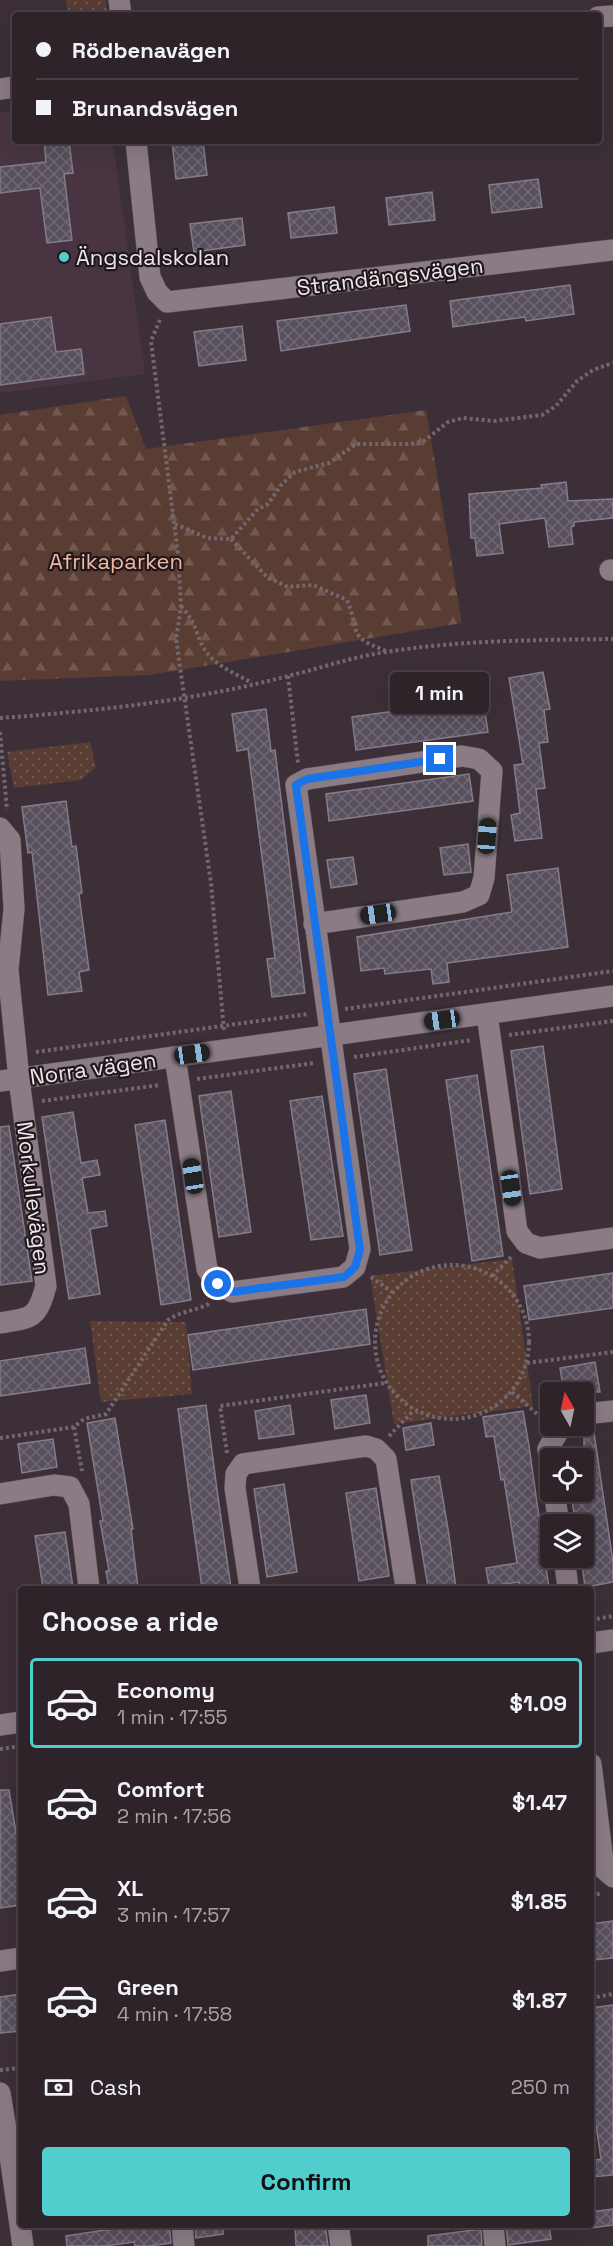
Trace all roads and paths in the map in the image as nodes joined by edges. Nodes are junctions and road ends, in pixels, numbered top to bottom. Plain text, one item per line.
1 (136, 144) edge
2 (613, 250) edge
3 (167, 302) junction
4 (613, 363) edge
5 (175, 524) junction
6 (231, 540) junction
7 (181, 606) junction
8 (613, 639) edge
9 (386, 652) junction
10 (288, 676) junction
11 (252, 683) junction
12 (184, 697) junction
13 (0, 718) edge
14 (0, 732) edge
15 (296, 785) junction
16 (5, 834) edge
17 (314, 924) junction
18 (4, 970) edge
19 (613, 996) edge
20 (487, 1014) junction
21 (613, 1021) edge
22 (330, 1035) junction
23 (490, 1038) junction
24 (225, 1050) junction
25 (175, 1057) junction
26 (334, 1060) junction
27 (10, 1080) edge
28 (179, 1082) junction
29 (22, 1104) junction
30 (613, 1238) edge
31 (526, 1243) junction
32 (355, 1267) junction
33 (492, 1276) junction
34 (232, 1292) junction
35 (392, 1292) junction
36 (0, 1323) edge
37 (613, 1352) edge
38 (527, 1363) junction
39 (385, 1383) junction
40 (512, 1392) junction
41 (414, 1410) junction
42 (613, 1411) edge
43 (594, 1413) edge
44 (540, 1414) edge
45 (74, 1427) junction
46 (0, 1438) edge
47 (376, 1449) junction
48 (243, 1464) junction
49 (70, 1487) junction
50 (0, 1494) edge
51 (565, 1568) edge
52 (89, 1586) edge
53 (250, 1586) edge
54 (406, 1586) edge
55 (568, 1586) edge
56 (613, 1616) edge
57 (594, 1619) edge
58 (613, 1640) edge
59 (594, 1643) edge
60 (18, 1722) edge
61 (0, 1725) edge
62 (18, 1746) edge
63 (0, 1749) edge
64 (594, 1788) edge
65 (613, 1876) edge
66 (18, 1958) edge
67 (0, 1961) edge
68 (613, 1994) edge
69 (594, 1997) edge
70 (18, 2068) edge
71 (0, 2070) edge
72 (0, 2093) edge
73 (14, 2141) edge
74 (18, 2188) edge
75 (21, 2228) edge
76 (182, 2228) edge
77 (339, 2228) edge
78 (493, 2228) edge
79 (23, 2246) edge
80 (184, 2246) edge
81 (341, 2246) edge
82 (495, 2246) edge

1 - 3 street
2 - 3 street, Strandängsvägen
3 - 5 path
4 - 6 path
5 - 6 path
5 - 7 path
6 - 9 path
7 - 11 path
7 - 12 path
8 - 9 path
9 - 10 path
10 - 11 path
10 - 15 path
11 - 12 path
12 - 13 path
12 - 24 path
14 - 16 path
15 - 17 street
15 - 17 street
16 - 18 street, Morkullevägen
17 - 22 street
18 - 27 street, Morkullevägen
19 - 20 street, Norra vägen
20 - 22 street, Norra vägen
20 - 23 street
21 - 23 path
22 - 24 street, Norra vägen
22 - 26 street
23 - 26 path
23 - 31 street
24 - 25 street, Norra vägen
25 - 27 street, Norra vägen
25 - 28 street
26 - 28 path
26 - 32 street
27 - 29 street, Morkullevägen
28 - 29 path
28 - 34 street
29 - 36 street, Morkullevägen
30 - 31 street
31 - 33 path
32 - 34 street
32 - 35 path
33 - 35 path
33 - 38 path
34 - 45 path
35 - 39 path
37 - 38 path
38 - 40 path
39 - 41 path
39 - 48 path
40 - 41 path
40 - 44 path
41 - 47 path
42 - 43 street
45 - 46 path
45 - 49 path
47 - 48 street
47 - 54 street
48 - 53 street
49 - 50 street
49 - 52 street
51 - 55 street
56 - 57 path
58 - 59 street
60 - 61 street
62 - 63 path
64 - 65 street
66 - 67 street
68 - 69 path
70 - 71 path
72 - 73 street
73 - 74 street
75 - 79 street
76 - 80 street
77 - 81 street
78 - 82 street

